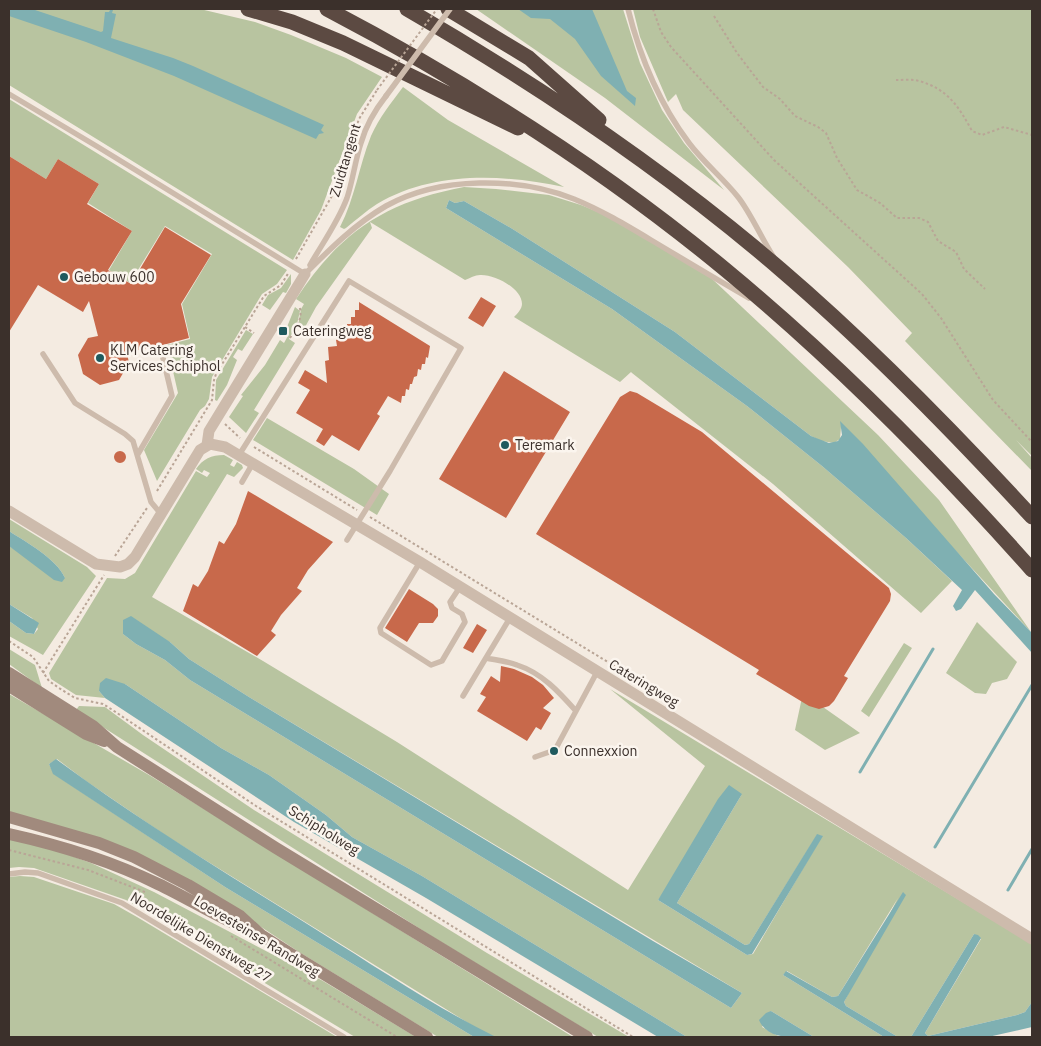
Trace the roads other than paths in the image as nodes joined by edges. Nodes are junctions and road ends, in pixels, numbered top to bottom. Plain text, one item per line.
1 (248, 9) edge
2 (327, 9) edge
3 (407, 9) edge
4 (449, 9) edge
5 (628, 9) edge
6 (9, 94) edge
7 (562, 149) junction
8 (654, 169) junction
9 (780, 269) junction
10 (305, 274) junction
11 (780, 316) junction
12 (42, 354) dead end
13 (163, 358) dead end
14 (207, 445) junction
15 (138, 454) junction
16 (239, 455) junction
17 (253, 463) junction
18 (242, 482) dead end
19 (9, 511) edge
20 (161, 514) junction
21 (1032, 517) edge
22 (360, 518) junction
23 (347, 540) dead end
24 (420, 562) junction
25 (1032, 570) edge
26 (460, 587) junction
27 (510, 618) junction
28 (486, 658) junction
29 (597, 672) junction
30 (9, 673) edge
31 (9, 686) edge
32 (462, 696) dead end
33 (576, 711) junction
34 (117, 747) junction
35 (535, 757) dead end
36 (9, 817) edge
37 (9, 834) edge
38 (9, 874) edge
39 (261, 935) junction
40 (1032, 939) edge
41 (344, 1037) edge
42 (427, 1037) edge
43 (587, 1037) edge

1 - 7 highway
2 - 7 highway
3 - 8 highway
4 - 8 highway
4 - 10 lane, Zuidtangent, bridge
5 - 9 lane
6 - 10 lane
7 - 11 highway
8 - 9 highway
9 - 21 highway
10 - 11 lane
10 - 14 street
11 - 25 highway
12 - 15 lane
13 - 15 lane
14 - 16 street, Cateringweg
14 - 20 street
15 - 20 lane
16 - 17 street, Cateringweg
16 - 22 lane
17 - 18 lane
17 - 22 street, Cateringweg
19 - 20 street
22 - 23 lane
22 - 24 street, Cateringweg
24 - 26 street, Cateringweg
24 - 26 lane
26 - 27 street, Cateringweg
27 - 28 lane
27 - 29 street, Cateringweg
28 - 32 lane
28 - 33 lane
29 - 33 lane
29 - 40 street, Cateringweg
30 - 34 main road
31 - 34 main road
33 - 35 lane
34 - 43 main road
36 - 39 main road, Loevesteinse Randweg
37 - 39 main road, Loevesteinse Randweg
38 - 41 lane, Noordelijke Dienstweg 27
39 - 42 main road, Loevesteinse Randweg

